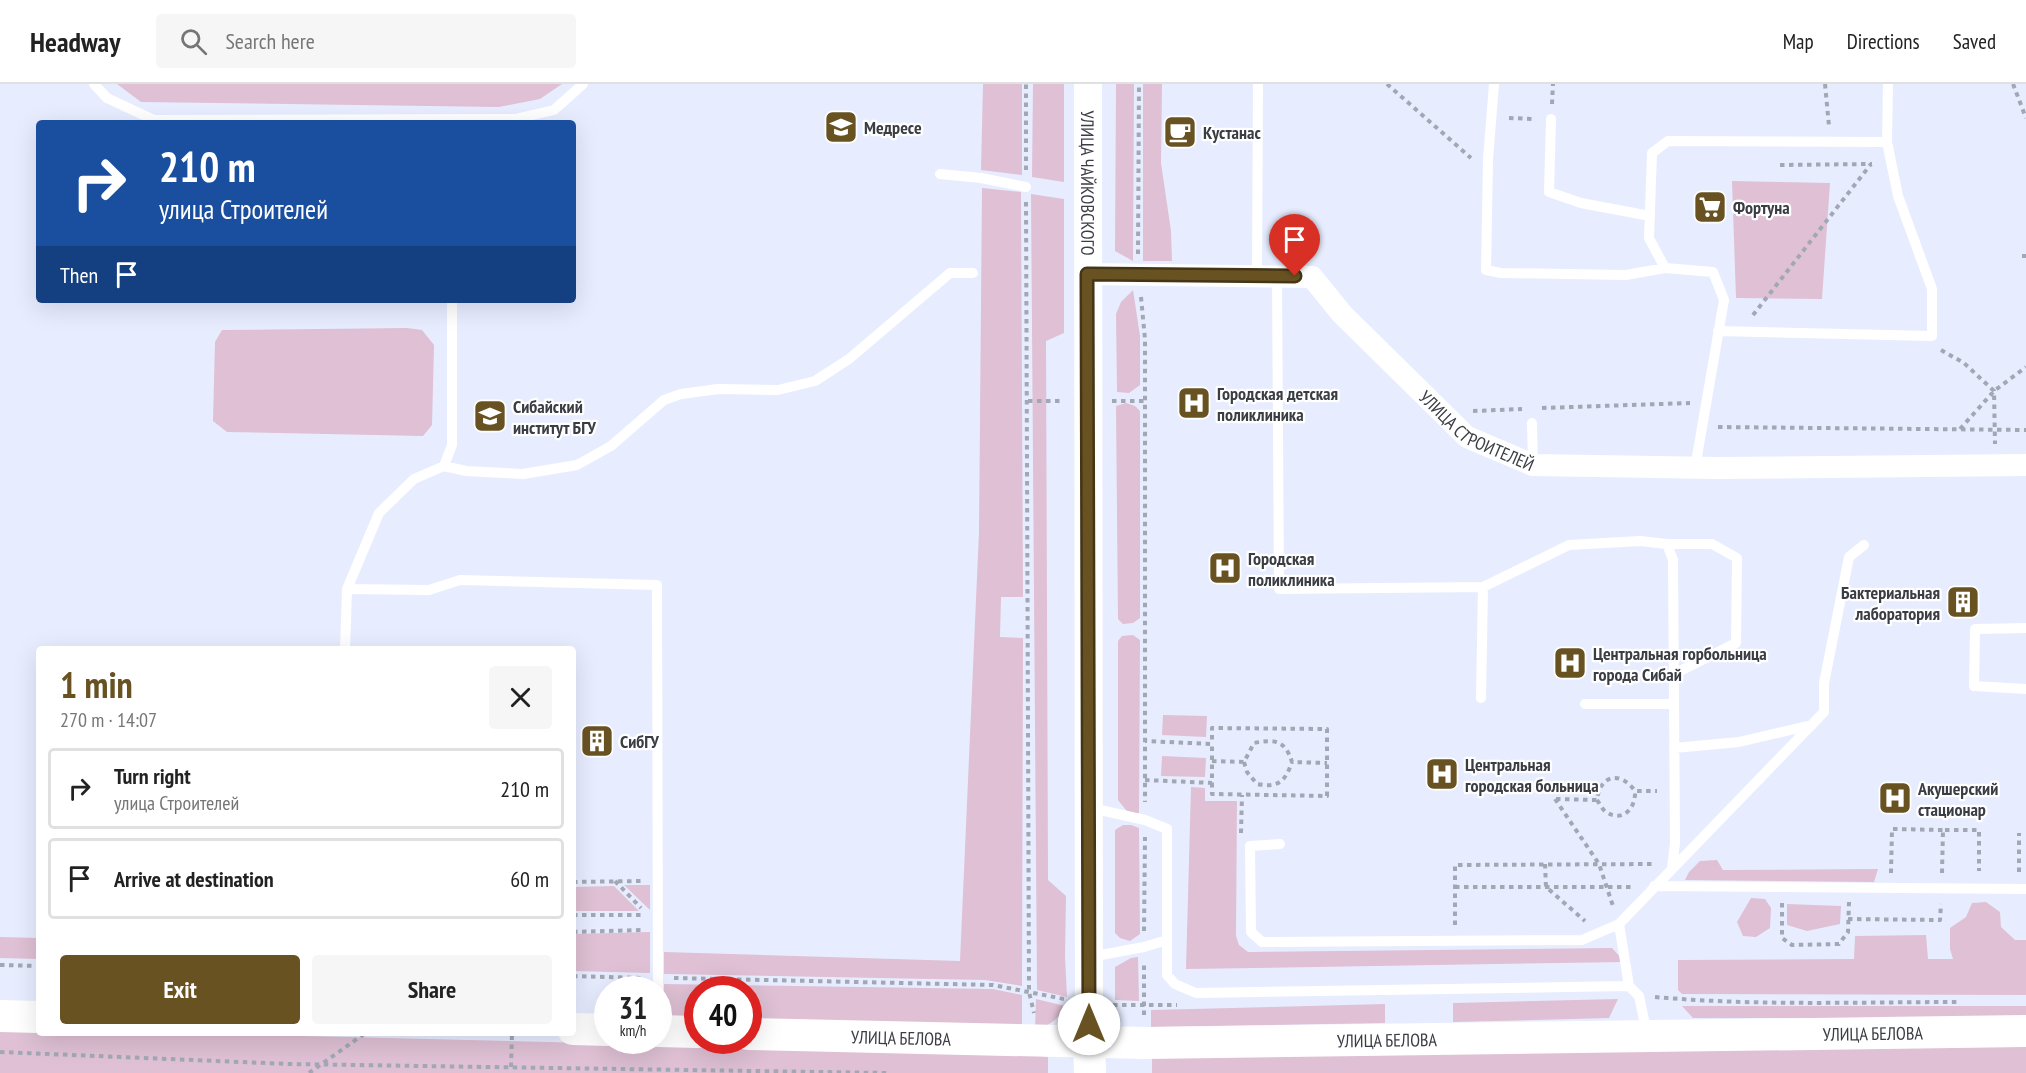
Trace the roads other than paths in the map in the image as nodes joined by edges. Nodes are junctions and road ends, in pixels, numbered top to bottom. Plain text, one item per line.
1 (94, 84) edge
2 (584, 84) edge
3 (1088, 84) edge
4 (1258, 84) edge
5 (1494, 84) edge
6 (1888, 84) edge
7 (554, 110) junction
8 (1551, 119) dead end
9 (542, 120) edge
10 (1887, 142) junction
11 (940, 174) dead end
12 (1026, 187) road end
13 (1650, 216) junction
14 (1665, 268) junction
15 (973, 273) dead end
16 (1087, 274) junction
17 (1267, 276) junction
18 (452, 303) edge
19 (1718, 331) junction
20 (1532, 423) dead end
21 (1533, 465) junction
22 (2026, 465) edge
23 (444, 466) junction
24 (1695, 468) junction
25 (1667, 544) junction
26 (1864, 545) dead end
27 (1483, 588) junction
28 (347, 589) junction
29 (2026, 628) edge
30 (345, 646) edge
31 (1674, 674) junction
32 (2026, 689) edge
33 (1481, 698) dead end
34 (1585, 704) dead end
35 (1674, 704) junction
36 (1812, 724) junction
37 (1674, 748) junction
38 (1089, 808) junction
39 (1280, 844) dead end
40 (1672, 868) junction
41 (1654, 886) junction
42 (2022, 889) edge
43 (1619, 924) junction
44 (1167, 940) junction
45 (1090, 957) junction
46 (658, 976) edge
47 (1629, 986) junction
48 (0, 1016) edge
49 (36, 1017) edge
50 (576, 1029) edge
51 (594, 1030) edge
52 (2026, 1031) edge
53 (762, 1034) edge
54 (1647, 1036) junction
55 (1090, 1058) edge

1 - 7 lane
2 - 7 lane
3 - 16 street, УЛИЦА ЧАЙКОВСКОГО
4 - 17 lane
5 - 14 lane
6 - 10 lane
7 - 9 lane
8 - 13 lane
10 - 13 lane
10 - 19 lane
11 - 12 lane
13 - 14 lane
14 - 19 lane
15 - 23 lane
16 - 17 street, УЛИЦА СТРОИТЕЛЕЙ
16 - 38 street, УЛИЦА ЧАЙКОВСКОГО
17 - 21 street, УЛИЦА СТРОИТЕЛЕЙ
17 - 27 lane
18 - 23 lane
19 - 24 lane
20 - 21 lane
21 - 24 street, УЛИЦА СТРОИТЕЛЕЙ
22 - 24 street, УЛИЦА СТРОИТЕЛЕЙ
23 - 28 lane
25 - 27 lane
25 - 31 lane
25 - 31 lane
26 - 36 lane
27 - 33 lane
28 - 30 lane
28 - 46 lane
29 - 32 lane
31 - 35 lane
34 - 35 lane
35 - 37 lane
36 - 37 lane
36 - 40 lane
37 - 40 lane
38 - 44 lane
38 - 45 street, УЛИЦА ЧАЙКОВСКОГО
39 - 43 lane
40 - 41 lane
41 - 42 lane
41 - 43 lane
43 - 47 lane
44 - 45 lane
44 - 47 lane
45 - 55 street, УЛИЦА ЧАЙКОВСКОГО
47 - 54 lane
48 - 49 main road
50 - 51 main road
52 - 54 main road, УЛИЦА БЕЛОВА
53 - 55 main road, УЛИЦА БЕЛОВА
54 - 55 main road, УЛИЦА БЕЛОВА

